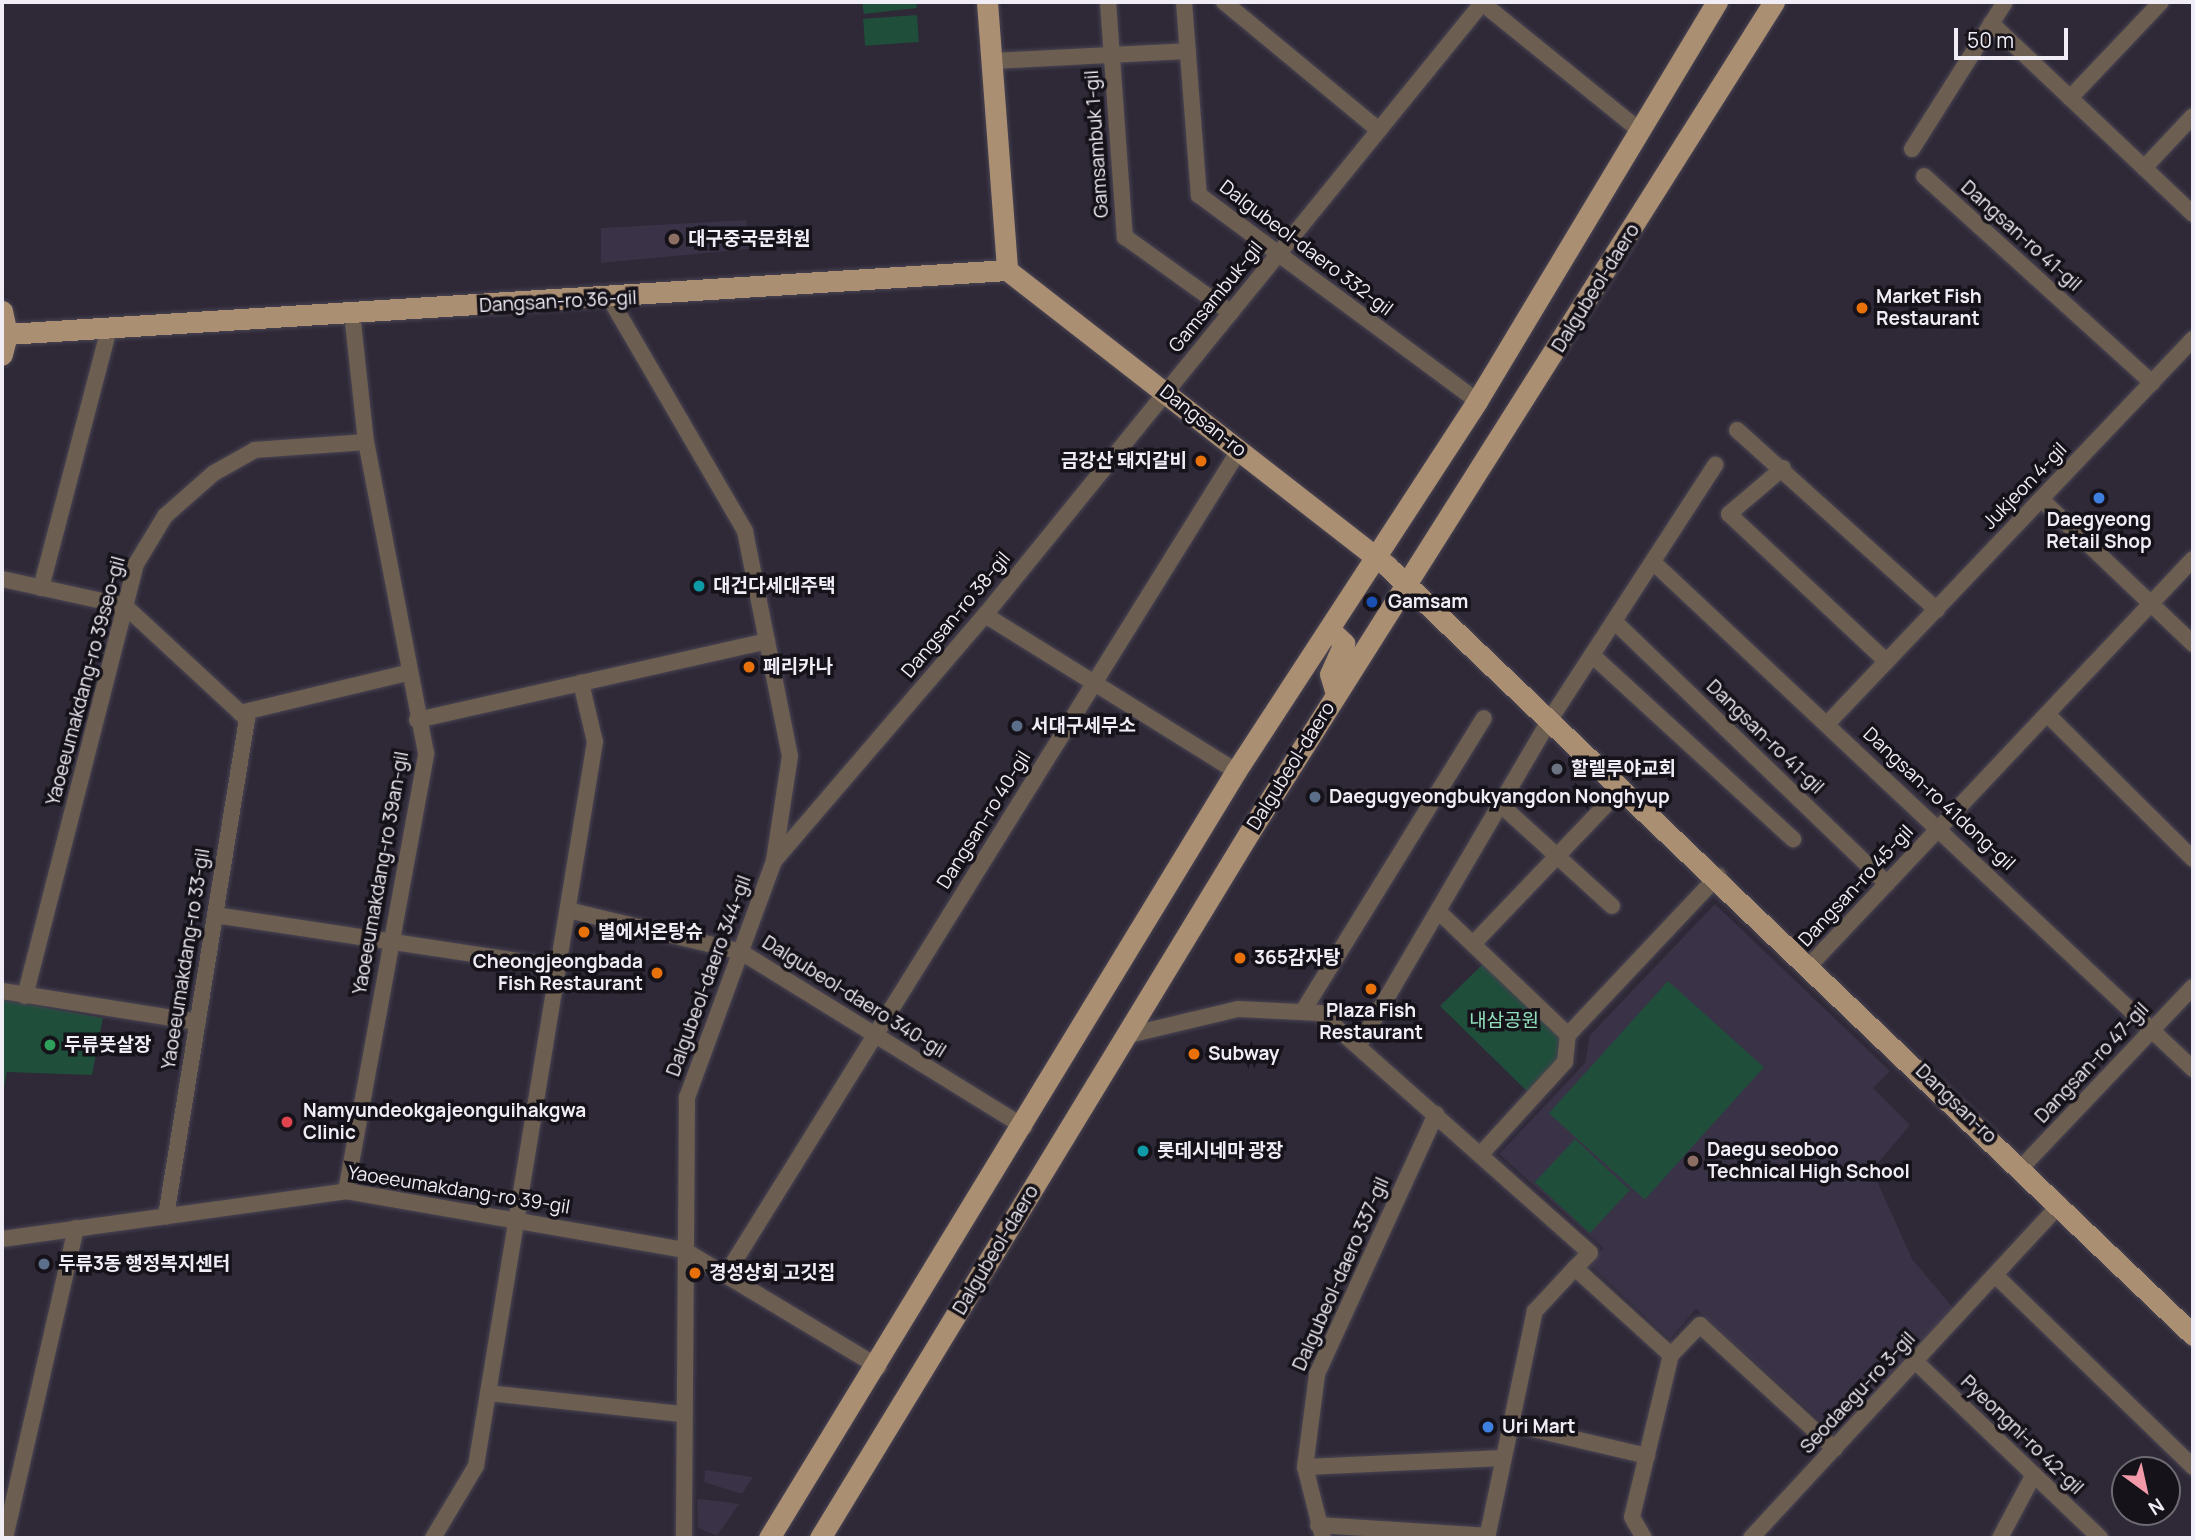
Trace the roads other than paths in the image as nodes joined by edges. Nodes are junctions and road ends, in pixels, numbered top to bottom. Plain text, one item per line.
1 (987, 2) edge
2 (1108, 2) edge
3 (1184, 2) edge
4 (1224, 2) edge
5 (1482, 2) edge
6 (1717, 2) edge
7 (1774, 2) edge
8 (2005, 2) edge
9 (2161, 2) edge
10 (1991, 23) junction
11 (1188, 51) junction
12 (1112, 55) junction
13 (991, 61) junction
14 (2070, 98) junction
15 (2193, 116) edge
16 (1638, 129) junction
17 (1379, 130) junction
18 (1912, 149) dead end
19 (2144, 168) junction
20 (1924, 176) dead end
21 (2193, 214) edge
22 (1278, 254) junction
23 (1007, 270) junction
24 (610, 299) junction
25 (2, 311) edge
26 (1231, 313) junction
27 (352, 314) junction
28 (109, 328) junction
29 (2193, 339) edge
30 (5, 344) edge
31 (2152, 383) junction
32 (1166, 392) junction
33 (1477, 401) junction
34 (1737, 429) dead end
35 (366, 442) junction
36 (1240, 449) junction
37 (1715, 465) dead end
38 (1783, 468) junction
39 (2042, 500) junction
40 (1376, 558) junction
41 (2193, 559) edge
42 (1653, 562) junction
43 (2, 579) edge
44 (1408, 586) junction
45 (41, 588) junction
46 (2151, 604) junction
47 (125, 607) junction
48 (1937, 610) junction
49 (985, 615) junction
50 (1614, 621) junction
51 (1329, 629) junction
52 (767, 641) junction
53 (2193, 644) edge
54 (1592, 655) junction
55 (1887, 662) junction
56 (407, 673) junction
57 (581, 683) junction
58 (1094, 684) junction
59 (1336, 694) junction
60 (240, 713) junction
61 (2047, 714) junction
62 (1485, 718) dead end
63 (1551, 718) junction
64 (417, 720) junction
65 (1828, 723) junction
66 (1236, 771) junction
67 (1623, 787) junction
68 (1501, 806) junction
69 (1939, 828) junction
70 (1793, 839) dead end
71 (1557, 856) junction
72 (2193, 859) edge
73 (774, 861) junction
74 (1718, 876) junction
75 (1887, 884) junction
76 (1612, 906) dead end
77 (568, 910) junction
78 (1439, 912) junction
79 (215, 915) junction
80 (391, 942) junction
81 (1473, 944) junction
82 (741, 952) junction
83 (1810, 965) junction
84 (558, 967) junction
85 (2193, 987) edge
86 (2, 991) edge
87 (25, 996) junction
88 (1303, 1011) junction
89 (198, 1023) junction
90 (2152, 1030) junction
91 (875, 1035) junction
92 (1129, 1035) junction
93 (1568, 1035) junction
94 (1359, 1045) junction
95 (2193, 1069) edge
96 (1436, 1114) junction
97 (1024, 1127) junction
98 (1480, 1154) junction
99 (2022, 1167) junction
100 (346, 1191) junction
101 (2060, 1204) junction
102 (166, 1216) junction
103 (517, 1217) junction
104 (76, 1228) junction
105 (2, 1238) edge
106 (684, 1250) junction
107 (732, 1265) dead end
108 (1575, 1268) junction
109 (1995, 1275) junction
110 (2193, 1335) edge
111 (1671, 1355) junction
112 (1915, 1361) junction
113 (879, 1367) junction
114 (488, 1393) junction
115 (680, 1414) junction
116 (1511, 1424) junction
117 (1835, 1449) junction
118 (1647, 1456) junction
119 (1503, 1458) junction
120 (1305, 1467) junction
121 (2193, 1468) edge
122 (2034, 1474) junction
123 (1320, 1532) edge
124 (4, 1537) edge
125 (1487, 1537) edge
126 (433, 1538) edge
127 (684, 1538) edge
128 (769, 1538) edge
129 (820, 1538) edge
130 (1644, 1538) edge
131 (1751, 1538) edge
132 (2000, 1538) edge
133 (2100, 1538) edge

1 - 13 main road
2 - 12 street, Gamsambuk 1-gil
3 - 11 street, Dalgubeol-daero 332-gil
4 - 17 street
5 - 16 street
5 - 17 street, Gamsambuk-gil
6 - 16 main road, Dalgubeol-daero
7 - 44 main road, Dalgubeol-daero
8 - 10 street
9 - 14 street
10 - 14 street
10 - 18 street
11 - 12 street
11 - 22 street, Dalgubeol-daero 332-gil
12 - 13 street
12 - 26 street, Gamsambuk 1-gil
13 - 23 main road
14 - 19 street
15 - 19 street
16 - 33 main road, Dalgubeol-daero
17 - 22 street, Gamsambuk-gil
19 - 21 street
20 - 31 street, Dangsan-ro 41-gil
22 - 26 street, Gamsambuk-gil
22 - 33 street, Dalgubeol-daero 332-gil
23 - 24 main road, Dangsan-ro 36-gil
23 - 32 main road, Dangsan-ro
24 - 27 main road, Dangsan-ro 36-gil
24 - 52 street, Dalgubeol-daero 344-gil
25 - 30 main road
26 - 32 street, Gamsambuk-gil
27 - 28 main road, Dangsan-ro 36-gil
27 - 35 street, Yaoeeumakdang-ro 39an-gil
28 - 30 main road, Dangsan-ro 36-gil
28 - 45 street
29 - 31 street, Jukjeon 4-gil
31 - 39 street, Jukjeon 4-gil
32 - 36 main road, Dangsan-ro
32 - 49 street, Dangsan-ro 38-gil
33 - 40 main road, Dalgubeol-daero
34 - 38 street
35 - 47 street, Yaoeeumakdang-ro 39seo-gil
35 - 56 street, Yaoeeumakdang-ro 39an-gil
36 - 40 main road, Dangsan-ro
36 - 58 street, Dangsan-ro 40-gil
37 - 42 street
38 - 48 street
38 - 55 street
39 - 46 street
39 - 48 street, Jukjeon 4-gil
40 - 44 main road, Dangsan-ro
40 - 51 main road, Dalgubeol-daero
41 - 46 street, Dangsan-ro 45-gil
42 - 50 street
42 - 65 street, Dangsan-ro 41dong-gil
43 - 45 street
44 - 59 main road, Dalgubeol-daero
44 - 63 main road, Dangsan-ro
45 - 47 street
46 - 53 street
46 - 61 street, Dangsan-ro 45-gil
47 - 60 street
47 - 87 street, Yaoeeumakdang-ro 39seo-gil
48 - 55 street, Jukjeon 4-gil
49 - 58 street
49 - 73 street, Dangsan-ro 38-gil
50 - 54 street
50 - 75 street, Dangsan-ro 41-gil
51 - 59 main road
51 - 66 main road, Dalgubeol-daero
52 - 57 street
52 - 73 street, Dalgubeol-daero 344-gil
54 - 63 street
54 - 70 street
55 - 65 street, Jukjeon 4-gil
56 - 60 street
56 - 64 street, Yaoeeumakdang-ro 39an-gil
57 - 64 street
57 - 77 street
58 - 66 street
58 - 91 street, Dangsan-ro 40-gil
59 - 92 main road, Dalgubeol-daero
60 - 79 street, Yaoeeumakdang-ro 33-gil
61 - 69 street, Dangsan-ro 45-gil
61 - 72 street
62 - 88 street
63 - 67 main road, Dangsan-ro
63 - 68 street
64 - 80 street, Yaoeeumakdang-ro 39an-gil
65 - 69 street, Dangsan-ro 41dong-gil
66 - 97 main road, Dalgubeol-daero
67 - 71 street
67 - 74 main road, Dangsan-ro
68 - 71 street
68 - 78 street
69 - 75 street, Dangsan-ro 45-gil
69 - 90 street, Dangsan-ro 41dong-gil
71 - 76 street
71 - 81 street
73 - 82 street, Dalgubeol-daero 344-gil
74 - 83 main road, Dangsan-ro
74 - 93 street
75 - 83 street, Dangsan-ro 45-gil
77 - 82 street, Dalgubeol-daero 340-gil
77 - 84 street
78 - 81 street
78 - 94 street
79 - 80 street
79 - 89 street, Yaoeeumakdang-ro 33-gil
80 - 84 street
80 - 100 street, Yaoeeumakdang-ro 39an-gil
81 - 93 street
82 - 91 street, Dalgubeol-daero 340-gil
82 - 106 street, Dalgubeol-daero 344-gil
83 - 99 main road, Dangsan-ro
84 - 103 street
85 - 90 street, Dangsan-ro 47-gil
86 - 87 street
87 - 89 street
88 - 92 street
88 - 94 street
89 - 102 street, Yaoeeumakdang-ro 33-gil
90 - 95 street, Dangsan-ro 41dong-gil
90 - 99 street, Dangsan-ro 47-gil
91 - 97 street, Dalgubeol-daero 340-gil
91 - 107 street
92 - 129 main road, Dalgubeol-daero
93 - 98 street
94 - 96 street
96 - 98 street
96 - 120 street, Dalgubeol-daero 337-gil
97 - 113 main road, Dalgubeol-daero
98 - 108 street
99 - 101 main road, Dangsan-ro
100 - 102 street, Yaoeeumakdang-ro 39-gil
100 - 103 street, Yaoeeumakdang-ro 39-gil
101 - 109 street, Seodaegu-ro 3-gil
101 - 110 main road, Dangsan-ro
102 - 104 street, Yaoeeumakdang-ro 39-gil
103 - 106 street, Yaoeeumakdang-ro 39-gil
103 - 114 street
104 - 105 street, Yaoeeumakdang-ro 39-gil
104 - 124 street
106 - 113 street, Yaoeeumakdang-ro 39-gil
106 - 115 street, Dalgubeol-daero 344-gil
108 - 111 street
108 - 116 street
109 - 112 street, Seodaegu-ro 3-gil
109 - 121 street
111 - 117 street
111 - 118 street
112 - 117 street, Seodaegu-ro 3-gil
112 - 122 street, Pyeongni-ro 42-gil
113 - 128 main road, Dalgubeol-daero
114 - 115 street
114 - 126 street
115 - 127 street, Dalgubeol-daero 344-gil
116 - 118 street
116 - 119 street
117 - 131 street, Seodaegu-ro 3-gil
118 - 130 street
119 - 120 street
119 - 125 street
120 - 123 street, Dalgubeol-daero 337-gil
122 - 132 street
122 - 133 street, Pyeongni-ro 42-gil
123 - 125 street

